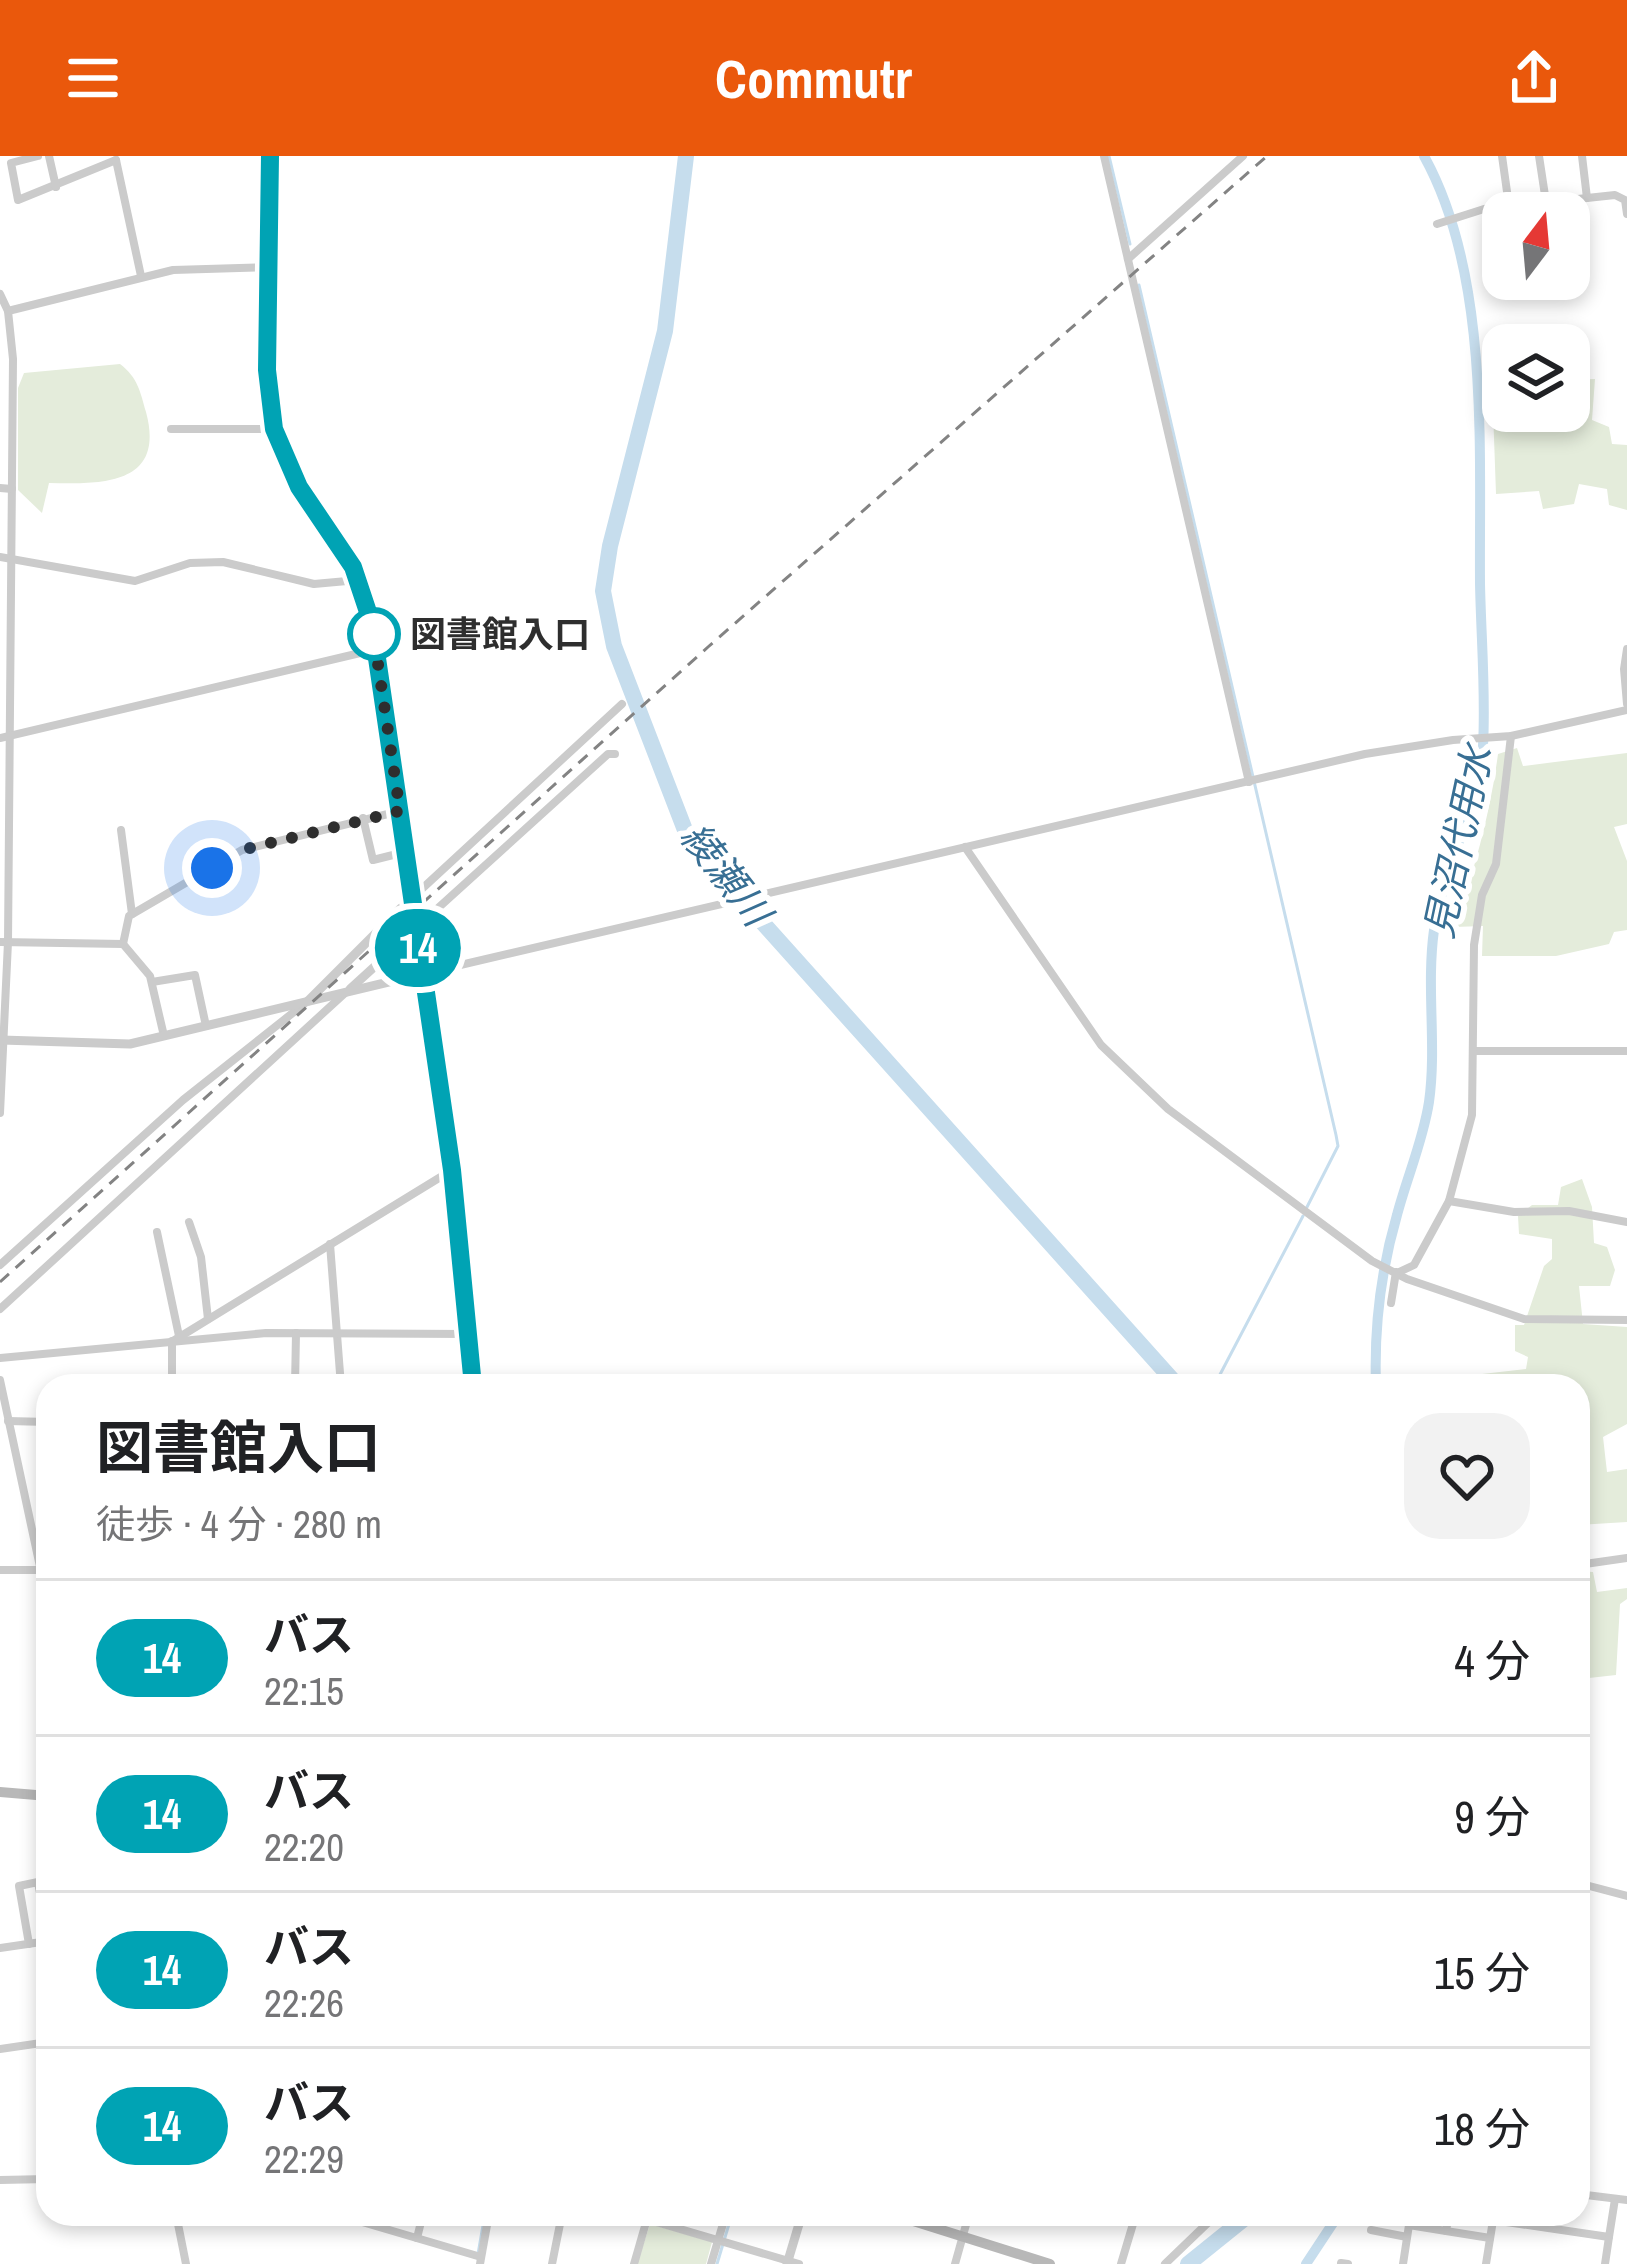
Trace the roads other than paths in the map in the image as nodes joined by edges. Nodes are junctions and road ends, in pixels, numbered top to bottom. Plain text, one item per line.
1 (38, 156) edge
2 (50, 156) edge
3 (270, 156) edge
4 (1104, 156) edge
5 (1243, 156) edge
6 (1502, 156) edge
7 (1539, 156) edge
8 (1582, 156) edge
9 (115, 158) edge
10 (11, 166) junction
11 (0, 169) edge
12 (56, 187) junction
13 (1507, 192) edge
14 (1544, 192) edge
15 (1586, 192) edge
16 (1590, 198) edge
17 (1482, 211) edge
18 (1627, 214) edge
19 (1437, 224) dead end
20 (1128, 259) junction
21 (268, 267) junction
22 (142, 276) junction
23 (0, 294) edge
24 (8, 311) junction
25 (13, 359) junction
26 (0, 360) edge
27 (13, 406) junction
28 (0, 407) edge
29 (171, 429) dead end
30 (274, 429) junction
31 (0, 488) edge
32 (12, 489) junction
33 (0, 557) edge
34 (12, 560) junction
35 (359, 580) junction
36 (376, 649) junction
37 (1627, 649) edge
38 (4, 657) edge
39 (622, 704) dead end
40 (1627, 707) edge
41 (1511, 736) junction
42 (4, 737) edge
43 (615, 754) dead end
44 (1249, 782) junction
45 (400, 811) junction
46 (3, 817) edge
47 (363, 818) junction
48 (121, 830) dead end
49 (965, 847) junction
50 (405, 853) junction
51 (411, 899) junction
52 (401, 908) dead end
53 (132, 914) junction
54 (411, 933) junction
55 (4, 942) edge
56 (123, 944) junction
57 (422, 974) junction
58 (152, 982) junction
59 (346, 992) junction
60 (308, 1001) junction
61 (206, 1026) junction
62 (164, 1036) junction
63 (1, 1040) edge
64 (1476, 1051) junction
65 (1627, 1051) edge
66 (0, 1088) edge
67 (0, 1113) edge
68 (452, 1170) junction
69 (1449, 1201) junction
70 (189, 1222) dead end
71 (1627, 1222) edge
72 (158, 1232) dead end
73 (330, 1244) junction
74 (0, 1265) edge
75 (1394, 1271) junction
76 (1391, 1303) dead end
77 (0, 1309) edge
78 (208, 1319) junction
79 (1627, 1320) edge
80 (338, 1332) junction
81 (296, 1333) junction
82 (469, 1334) junction
83 (176, 1339) junction
84 (0, 1358) edge
85 (173, 1374) edge
86 (295, 1374) edge
87 (340, 1374) edge
88 (472, 1374) edge
89 (0, 1380) edge
90 (8, 1421) junction
91 (36, 1422) edge
92 (36, 1537) edge
93 (1627, 1558) edge
94 (1590, 1563) edge
95 (0, 1570) edge
96 (36, 1570) edge
97 (0, 1792) edge
98 (36, 1795) edge
99 (36, 1882) edge
100 (1590, 1886) edge
101 (1627, 1896) edge
102 (36, 1943) edge
103 (29, 1944) junction
104 (0, 1948) edge
105 (36, 2044) edge
106 (0, 2049) edge
107 (36, 2179) edge
108 (0, 2180) edge
109 (1590, 2196) edge
110 (1616, 2199) junction
111 (1627, 2200) edge
112 (178, 2226) edge
113 (377, 2226) edge
114 (420, 2226) edge
115 (487, 2226) edge
116 (560, 2226) edge
117 (645, 2226) edge
118 (671, 2226) edge
119 (722, 2226) edge
120 (800, 2226) edge
121 (932, 2226) edge
122 (966, 2226) edge
123 (1132, 2226) edge
124 (1205, 2226) edge
125 (1409, 2226) edge
126 (1430, 2226) edge
127 (1448, 2226) edge
128 (1492, 2226) edge
129 (1546, 2226) edge
130 (1371, 2230) dead end
131 (1447, 2231) junction
132 (963, 2235) junction
133 (1407, 2236) junction
134 (1609, 2237) junction
135 (417, 2238) junction
136 (1490, 2238) junction
137 (718, 2240) junction
138 (480, 2261) edge
139 (554, 2263) edge
140 (792, 2263) edge
141 (186, 2264) edge
142 (634, 2264) edge
143 (711, 2264) edge
144 (955, 2264) edge
145 (1050, 2264) edge
146 (1121, 2264) edge
147 (1165, 2264) edge
148 (1403, 2264) edge
149 (1486, 2264) edge
150 (1605, 2264) edge

1 - 10 street
2 - 12 street
3 - 21 street
4 - 20 street
5 - 20 street
6 - 13 street
7 - 14 street
8 - 15 street
9 - 12 street
9 - 22 street
10 - 11 street
10 - 12 street
16 - 18 street
17 - 19 street
20 - 44 street
21 - 22 street
21 - 30 street
22 - 24 street
23 - 24 street
24 - 25 street
25 - 26 street
25 - 27 street
27 - 28 street
27 - 32 street
29 - 30 street
30 - 35 street
31 - 32 street
32 - 34 street
33 - 34 street
34 - 35 street
34 - 38 street
35 - 36 street
36 - 42 street
36 - 45 street
37 - 40 street
38 - 42 street
39 - 51 street
40 - 41 street
41 - 44 street
41 - 64 street
42 - 46 street
43 - 54 street
44 - 49 street
45 - 47 street
45 - 50 street
46 - 55 street
47 - 50 street
47 - 53 street
48 - 53 street
49 - 57 street
49 - 75 street
50 - 51 street
51 - 54 street
52 - 60 street
53 - 56 street
54 - 57 street
54 - 59 street
55 - 56 street
55 - 63 street
56 - 58 street
57 - 59 street
57 - 68 street
58 - 61 street
58 - 62 street
59 - 60 street
59 - 77 street
60 - 61 street
60 - 74 street
61 - 62 street
62 - 63 street
63 - 66 street
64 - 65 street
64 - 69 street
66 - 67 street
68 - 73 street
68 - 82 street
69 - 71 street
69 - 75 street
70 - 78 street
72 - 83 street
73 - 78 street
73 - 80 street
75 - 76 street
75 - 79 street
78 - 83 street
80 - 81 street
80 - 82 street
80 - 87 street
81 - 83 street
81 - 86 street
82 - 88 street
83 - 84 street
83 - 85 street
89 - 90 street
90 - 91 street
90 - 92 street
93 - 94 street
95 - 96 street
97 - 98 main road
99 - 103 street
100 - 101 street
102 - 103 street
103 - 104 street
105 - 106 street
107 - 108 street
109 - 110 street
110 - 111 street
110 - 134 street
112 - 141 street
113 - 135 street
114 - 135 street
115 - 138 street
116 - 139 street
117 - 142 street
118 - 137 street
119 - 137 street
120 - 140 street
121 - 132 main road
122 - 132 street
123 - 146 street
124 - 147 street
125 - 133 street
126 - 131 street
127 - 131 street
128 - 136 street
129 - 134 street
130 - 133 street
131 - 136 street
132 - 144 street
132 - 145 main road
133 - 148 street
134 - 150 street
135 - 138 street
136 - 149 street
137 - 140 street
137 - 143 street

